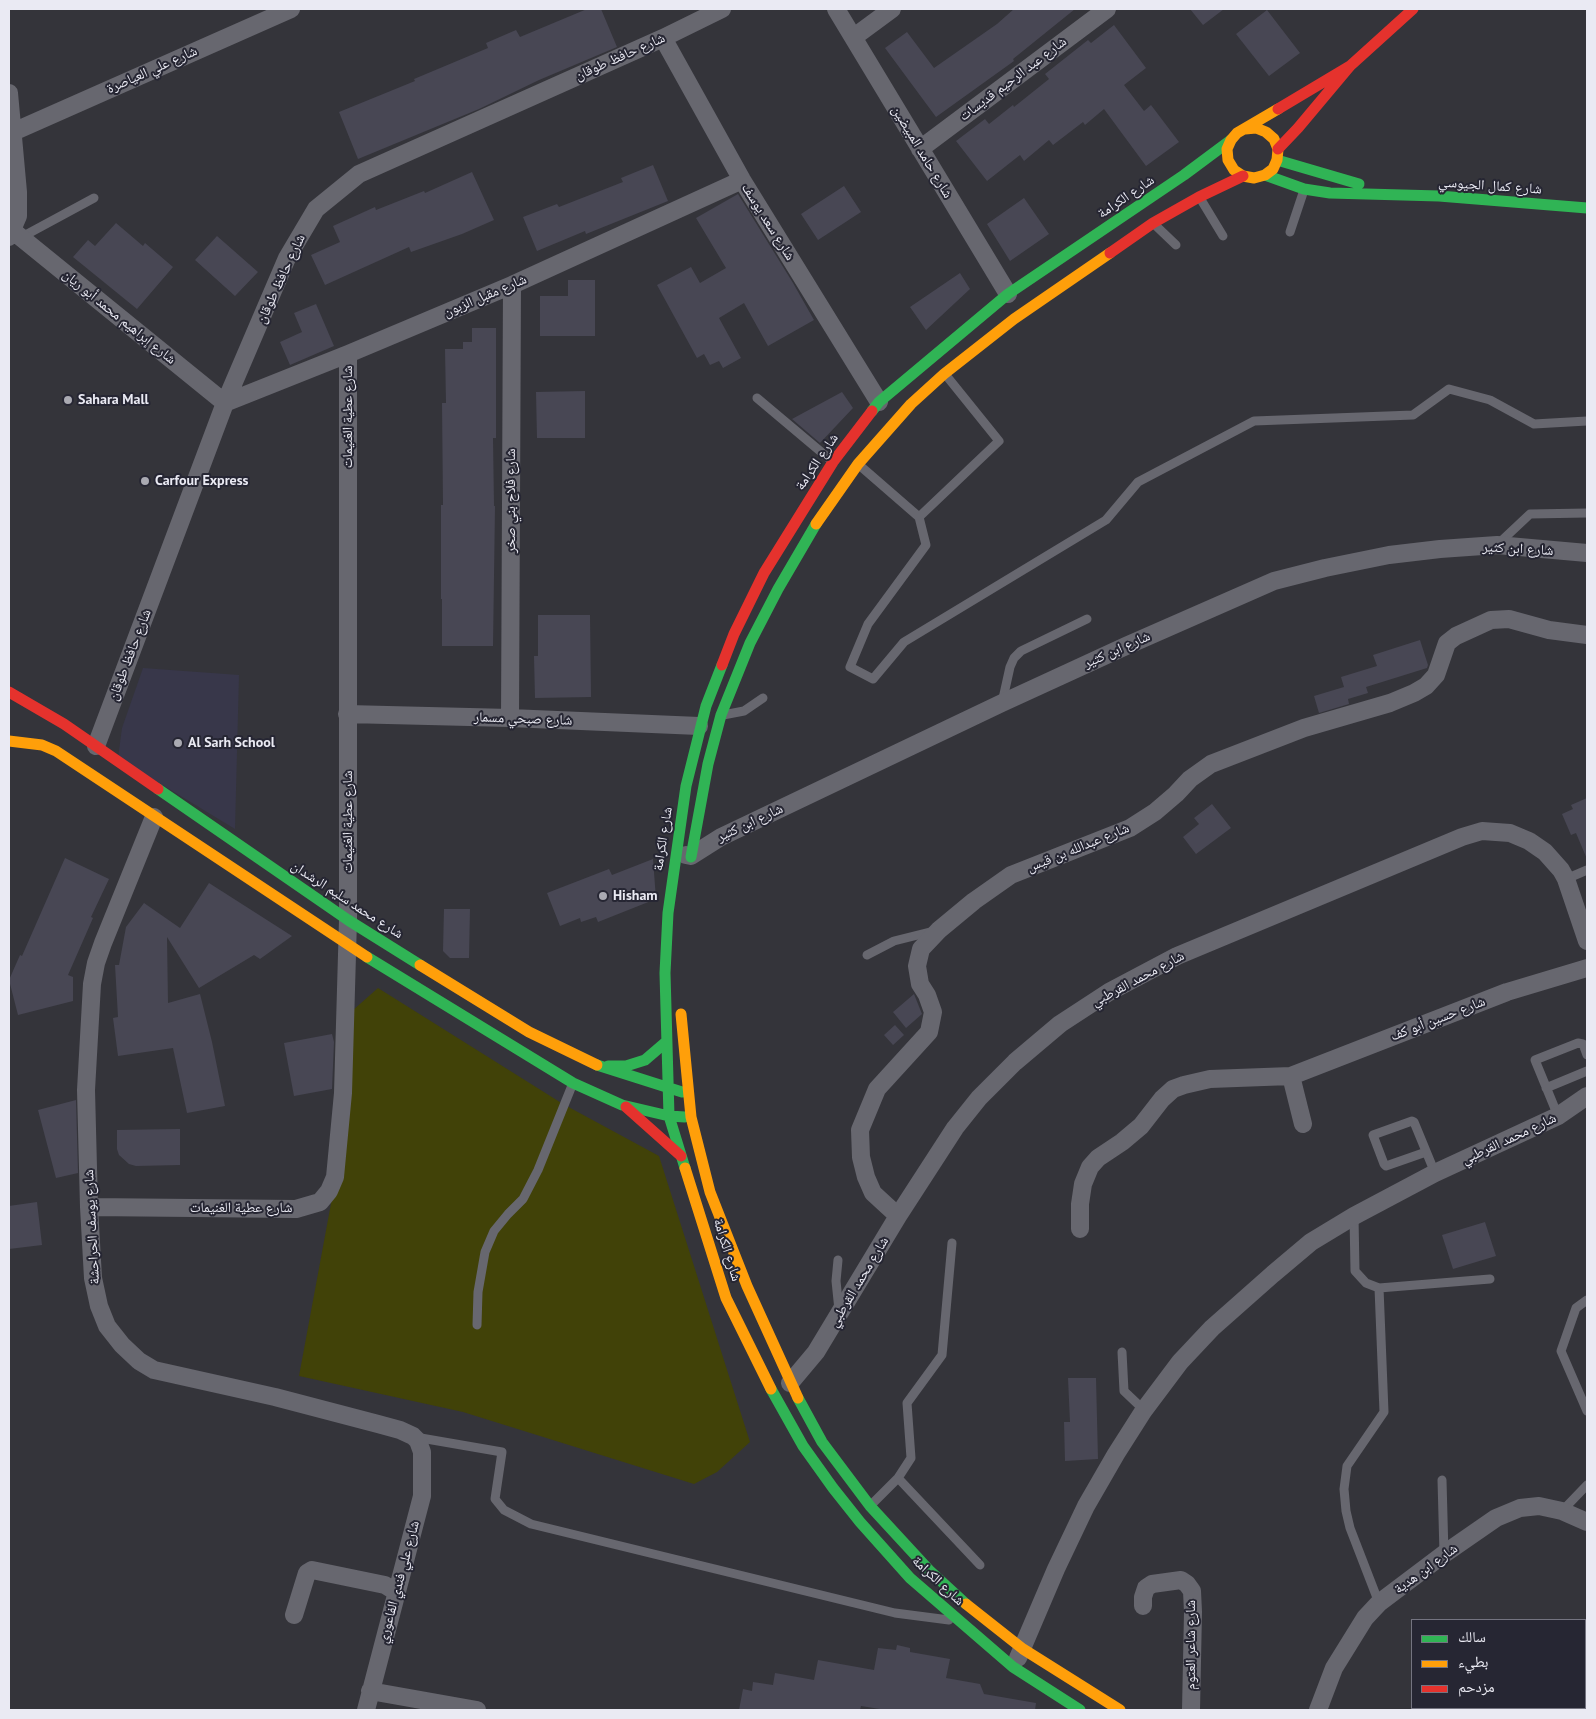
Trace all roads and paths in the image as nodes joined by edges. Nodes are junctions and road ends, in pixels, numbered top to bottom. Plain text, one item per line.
1 (291, 9) edge
2 (722, 9) edge
3 (836, 9) edge
4 (892, 9) edge
5 (1107, 9) edge
6 (1413, 9) edge
7 (854, 37) junction
8 (663, 38) junction
9 (1350, 66) junction
10 (9, 93) edge
11 (1245, 129) junction
12 (13, 132) junction
13 (1231, 140) junction
14 (920, 149) junction
15 (1277, 154) junction
16 (1265, 175) junction
17 (1243, 176) junction
18 (742, 180) junction
19 (1304, 189) junction
20 (1391, 195) junction
21 (1199, 197) junction
22 (94, 198) dead end
23 (1587, 208) edge
24 (1153, 223) junction
25 (1290, 232) dead end
26 (14, 235) edge
27 (1222, 236) dead end
28 (1176, 245) dead end
29 (512, 285) junction
30 (1008, 294) junction
31 (348, 354) junction
32 (944, 374) junction
33 (757, 398) dead end
34 (879, 402) junction
35 (225, 403) junction
36 (1587, 421) edge
37 (834, 462) junction
38 (858, 464) junction
39 (1587, 513) edge
40 (919, 518) junction
41 (1497, 545) junction
42 (1587, 553) edge
43 (1087, 619) dead end
44 (1587, 636) edge
45 (9, 692) edge
46 (762, 698) dead end
47 (1002, 703) junction
48 (347, 714) junction
49 (721, 716) junction
50 (510, 718) junction
51 (699, 726) junction
52 (9, 741) edge
53 (96, 746) junction
54 (154, 817) junction
55 (685, 859) junction
56 (1587, 870) edge
57 (1566, 879) junction
58 (348, 920) junction
59 (939, 930) junction
60 (1587, 941) edge
61 (347, 945) junction
62 (867, 955) dead end
63 (1587, 968) edge
64 (680, 1002) dead end
65 (666, 1042) junction
66 (1587, 1055) edge
67 (601, 1066) junction
68 (1587, 1072) edge
69 (1291, 1076) junction
70 (573, 1083) junction
71 (1546, 1088) junction
72 (669, 1089) junction
73 (689, 1094) junction
74 (1587, 1096) edge
75 (622, 1105) junction
76 (670, 1116) junction
77 (1558, 1116) junction
78 (691, 1117) junction
79 (1302, 1124) dead end
80 (1426, 1152) junction
81 (682, 1156) junction
82 (1435, 1174) junction
83 (89, 1208) junction
84 (898, 1216) junction
85 (1354, 1216) junction
86 (1080, 1229) dead end
87 (952, 1243) dead end
88 (838, 1260) dead end
89 (1490, 1279) dead end
90 (1379, 1288) junction
91 (1587, 1300) edge
92 (840, 1315) junction
93 (476, 1325) dead end
94 (1122, 1352) dead end
95 (790, 1383) junction
96 (1144, 1410) junction
97 (1587, 1411) edge
98 (413, 1436) junction
99 (898, 1478) junction
100 (1442, 1480) dead end
101 (1587, 1485) edge
102 (870, 1506) junction
103 (1562, 1511) junction
104 (1587, 1522) edge
105 (1444, 1554) junction
106 (980, 1565) dead end
107 (396, 1592) junction
108 (1379, 1603) junction
109 (1143, 1606) dead end
110 (294, 1615) dead end
111 (958, 1620) junction
112 (1023, 1649) junction
113 (1013, 1668) junction
114 (370, 1690) junction
115 (1093, 1692) junction
116 (366, 1710) edge
117 (477, 1710) edge
118 (1080, 1710) edge
119 (1084, 1710) edge
120 (1120, 1710) edge
121 (1191, 1710) edge
122 (1318, 1710) edge

1 - 12 street, شارع علي العياصرة
2 - 8 street, شارع حافظ طوقان
3 - 7 street, شارع حامد المبيضين
4 - 7 street
5 - 14 street, شارع عبد الرحيم قديسات
6 - 9 street
7 - 14 street, شارع حامد المبيضين
8 - 18 street, شارع سعد يوسف
8 - 35 street, شارع حافظ طوقان
9 - 11 street
9 - 15 street
10 - 12 street
11 - 13 street
11 - 15 street
12 - 26 street
13 - 17 street
13 - 30 street, شارع الكرامة
14 - 30 street, شارع حامد المبيضين
15 - 16 street
15 - 20 street, شارع كمال الجيوسي
16 - 17 street
16 - 19 street, شارع كمال الجيوسي
17 - 21 street, شارع الكرامة
18 - 29 street, شارع مقبل الزبون
18 - 34 street, شارع سعد يوسف
19 - 20 street, شارع كمال الجيوسي
19 - 25 lane
20 - 23 street, شارع كمال الجيوسي
21 - 24 street, شارع الكرامة
21 - 27 lane
22 - 26 lane
24 - 28 lane
24 - 32 street, شارع الكرامة
26 - 35 street, شارع إبراهيم محمد أبو ريان
29 - 31 street, شارع مقبل الزبون
29 - 50 street, شارع فلاح بني صخر
30 - 34 street, شارع الكرامة
31 - 35 street, شارع مقبل الزبون
31 - 48 street, شارع عطية الغنيمات
32 - 38 street, شارع الكرامة
32 - 40 lane
33 - 37 lane
34 - 37 street, شارع الكرامة
35 - 53 street, شارع حافظ طوقان
36 - 40 lane
37 - 51 street, شارع الكرامة
38 - 40 lane
38 - 49 street, شارع الكرامة
39 - 41 lane
41 - 42 street, شارع ابن كثير
41 - 47 street, شارع ابن كثير
43 - 47 lane
44 - 59 street, شارع عبدالله بن قيس
45 - 53 street, شارع محمد سليم الرشدان
46 - 49 lane
47 - 55 street, شارع ابن كثير
48 - 50 street, شارع صبحي مسمار
48 - 58 street, شارع عطية الغنيمات
49 - 55 street, شارع الكرامة
50 - 51 street, شارع صبحي مسمار
51 - 55 street, شارع الكرامة
52 - 54 street
53 - 58 street, شارع محمد سليم الرشدان
54 - 61 street
54 - 83 street, شارع يوسف الحراحشة
55 - 65 street, شارع الكرامة
56 - 57 lane
57 - 60 street, شارع محمد القرطبي
57 - 84 street, شارع محمد القرطبي
58 - 61 street, شارع عطية الغنيمات
58 - 67 street, شارع محمد سليم الرشدان
59 - 62 lane
59 - 84 street, شارع عبدالله بن قيس
61 - 70 street
61 - 83 street, شارع عطية الغنيمات
63 - 69 street, شارع حسين أبو كف
64 - 73 street, شارع الكرامة
65 - 67 street
65 - 72 street, شارع الكرامة
66 - 71 lane
67 - 72 street, شارع محمد سليم الرشدان
68 - 71 lane
69 - 79 street
69 - 86 street, شارع حسين أبو كف
70 - 75 street
70 - 93 lane
71 - 77 lane
72 - 73 street, شارع محمد سليم الرشدان
72 - 76 street, شارع الكرامة
73 - 78 street, شارع الكرامة
74 - 77 street, شارع محمد القرطبي
75 - 76 street
75 - 81 street
76 - 78 street
76 - 81 street, شارع الكرامة
77 - 82 street, شارع محمد القرطبي
78 - 95 street, شارع الكرامة
80 - 80 lane
80 - 82 lane
81 - 111 street, شارع الكرامة
82 - 85 street, شارع محمد القرطبي
83 - 98 street, شارع يوسف الحراحشة
84 - 92 street, شارع محمد القرطبي
85 - 90 lane
85 - 96 street, شارع محمد القرطبي
87 - 99 lane
88 - 92 lane
89 - 90 lane
90 - 108 lane
91 - 97 lane
92 - 95 street, شارع محمد القرطبي
94 - 96 lane
95 - 102 street, شارع الكرامة
96 - 112 street, شارع محمد القرطبي
98 - 107 street, شارع علي فندي الفاعوري
98 - 111 lane
99 - 102 lane
99 - 106 lane
100 - 105 lane
101 - 103 lane
102 - 112 street, شارع الكرامة
103 - 104 street, شارع ابن هدية
103 - 105 street, شارع ابن هدية
105 - 108 street, شارع ابن هدية
107 - 110 street
107 - 114 street, شارع علي فندي الفاعوري
108 - 122 street, شارع ابن هدية
109 - 121 street, شارع شاعر العتوم
111 - 113 street, شارع الكرامة
112 - 113 street, شارع محمد القرطبي
112 - 115 street, شارع الكرامة
113 - 118 street, شارع الكرامة
114 - 116 street, شارع علي فندي الفاعوري
114 - 117 street
115 - 119 street
115 - 120 street, شارع الكرامة

